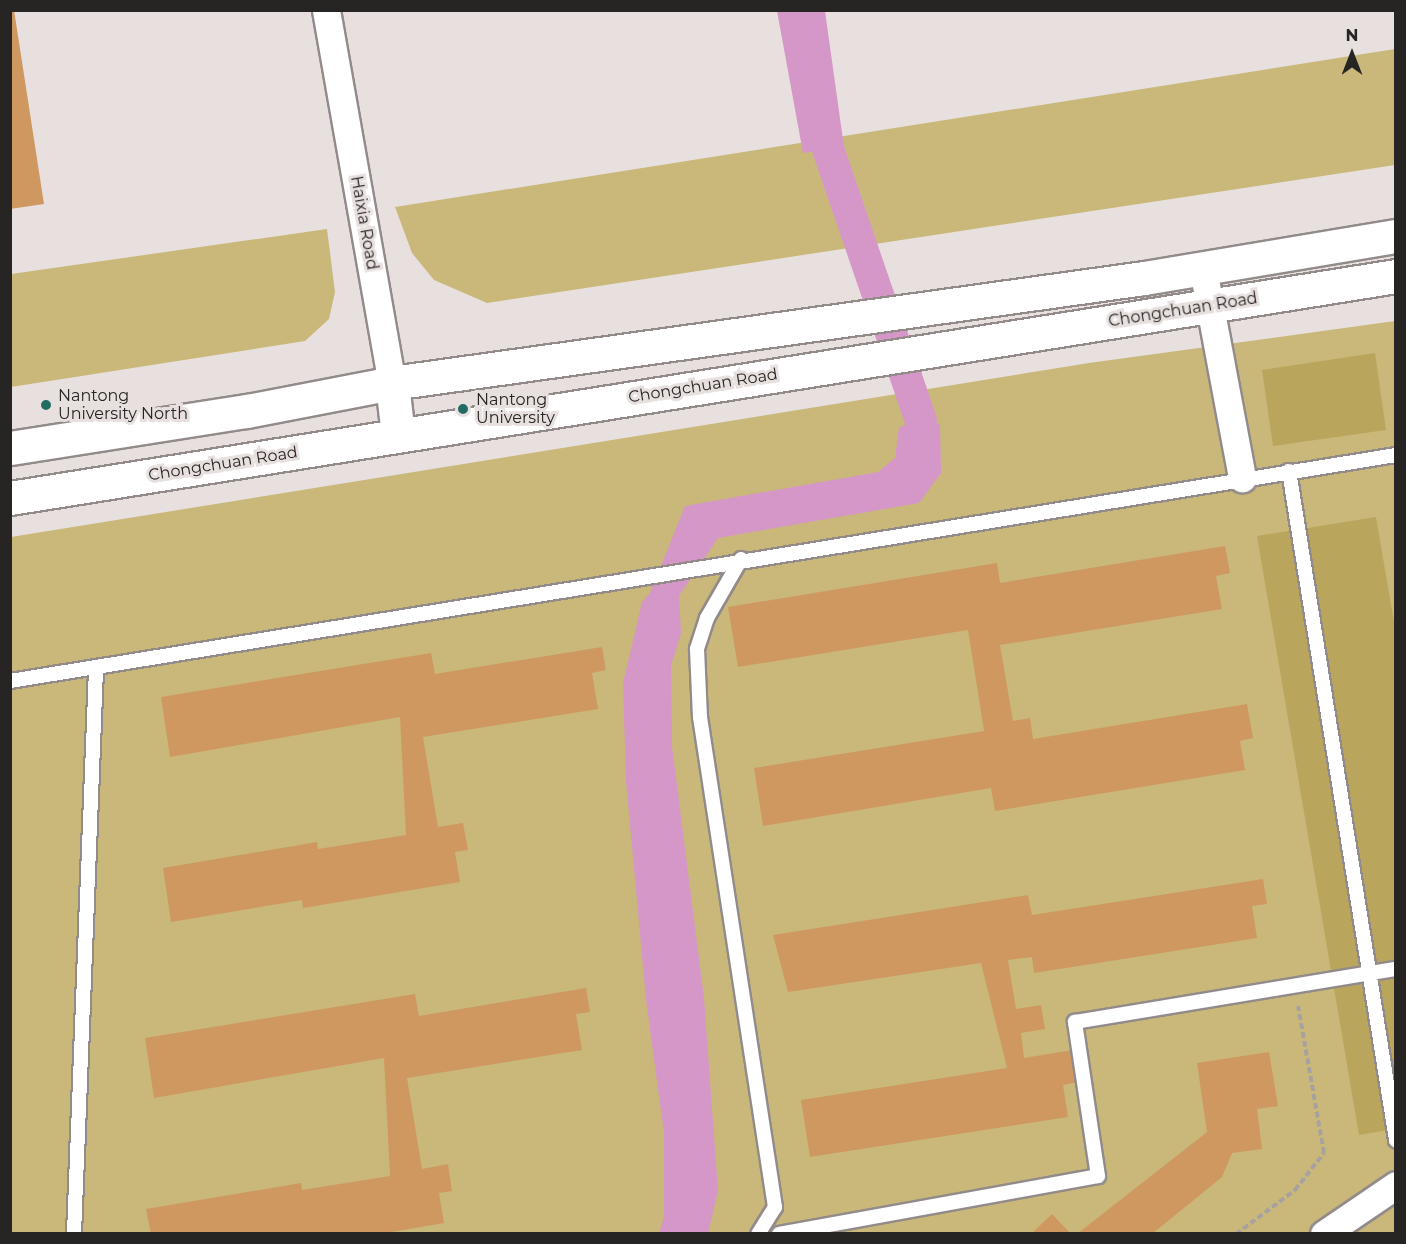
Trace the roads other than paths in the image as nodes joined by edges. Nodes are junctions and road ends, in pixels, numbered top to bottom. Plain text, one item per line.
1 (326, 10) edge
2 (1395, 236) edge
3 (1203, 269) junction
4 (1395, 276) edge
5 (1209, 305) junction
6 (392, 383) junction
7 (398, 436) junction
8 (10, 448) edge
9 (1395, 455) edge
10 (1289, 471) junction
11 (1242, 478) junction
12 (10, 498) edge
13 (741, 559) junction
14 (96, 669) junction
15 (10, 681) edge
16 (1395, 969) edge
17 (1369, 972) junction
18 (1395, 1140) edge
19 (1395, 1185) edge
20 (74, 1233) edge
21 (758, 1233) edge
22 (779, 1233) edge
23 (1324, 1233) edge

1 - 6 street, Haixia Road
2 - 3 main road
3 - 5 street
3 - 6 main road
4 - 5 main road, Chongchuan Road
5 - 7 main road, Chongchuan Road
5 - 11 street
6 - 7 main road, Haixia Road
6 - 8 main road
7 - 12 main road, Chongchuan Road
9 - 10 lane
10 - 11 lane
10 - 17 lane
11 - 13 lane
13 - 14 lane
13 - 21 lane
14 - 15 lane
14 - 20 lane
16 - 17 lane
17 - 18 lane
17 - 22 lane
19 - 23 street

